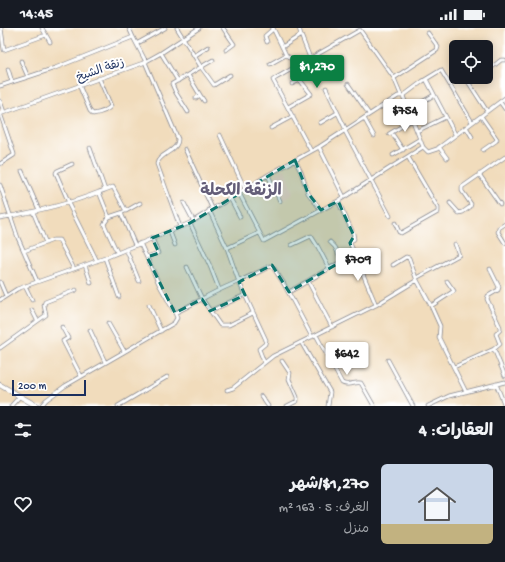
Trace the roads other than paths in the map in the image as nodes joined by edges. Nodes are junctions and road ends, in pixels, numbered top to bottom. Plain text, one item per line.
1 (6, 28) edge
2 (42, 28) edge
3 (129, 28) edge
4 (165, 28) edge
5 (177, 28) edge
6 (200, 28) edge
7 (223, 28) edge
8 (273, 28) edge
9 (299, 28) edge
10 (1, 29) edge
11 (360, 29) edge
12 (428, 33) dead end
13 (46, 35) junction
14 (301, 35) junction
15 (133, 37) junction
16 (183, 39) junction
17 (50, 42) dead end
18 (267, 42) dead end
19 (138, 43) junction
20 (208, 47) dead end
21 (282, 47) junction
22 (226, 50) dead end
23 (161, 53) junction
24 (286, 55) junction
25 (194, 56) junction
26 (310, 58) junction
27 (213, 60) dead end
28 (505, 60) edge
29 (21, 61) dead end
30 (146, 62) junction
31 (270, 64) dead end
32 (296, 66) junction
33 (493, 66) edge
34 (201, 67) junction
35 (8, 69) dead end
36 (188, 75) junction
37 (230, 75) dead end
38 (28, 77) junction
39 (99, 78) junction
40 (394, 78) junction
41 (426, 79) junction
42 (178, 81) junction
43 (12, 82) junction
44 (292, 84) dead end
45 (348, 84) dead end
46 (470, 84) edge
47 (79, 85) junction
48 (0, 86) edge
49 (326, 88) dead end
50 (434, 94) junction
51 (200, 95) junction
52 (402, 96) junction
53 (196, 98) dead end
54 (505, 98) edge
55 (0, 100) edge
56 (204, 101) dead end
57 (500, 102) junction
58 (288, 107) junction
59 (505, 109) edge
60 (408, 110) junction
61 (487, 111) junction
62 (188, 112) dead end
63 (1, 113) edge
64 (337, 113) junction
65 (369, 114) junction
66 (293, 116) junction
67 (481, 116) junction
68 (446, 117) junction
69 (364, 118) junction
70 (412, 120) junction
71 (472, 122) junction
72 (320, 123) dead end
73 (466, 126) junction
74 (271, 128) dead end
75 (345, 130) junction
76 (417, 131) junction
77 (455, 134) junction
78 (220, 135) dead end
79 (374, 136) dead end
80 (472, 137) dead end
81 (420, 140) junction
82 (439, 146) junction
83 (319, 147) junction
84 (423, 147) junction
85 (90, 148) dead end
86 (185, 149) dead end
87 (403, 150) junction
88 (483, 150) dead end
89 (311, 151) junction
90 (393, 156) dead end
91 (408, 157) junction
92 (505, 157) edge
93 (447, 158) dead end
94 (295, 160) junction
95 (0, 164) edge
96 (72, 164) dead end
97 (22, 172) dead end
98 (479, 174) junction
99 (268, 175) junction
100 (371, 180) junction
101 (0, 185) edge
102 (245, 189) junction
103 (105, 190) junction
104 (99, 192) junction
105 (239, 193) junction
106 (344, 197) junction
107 (230, 198) junction
108 (280, 201) dead end
109 (338, 201) junction
110 (68, 203) junction
111 (140, 203) dead end
112 (184, 203) dead end
113 (450, 203) dead end
114 (500, 204) dead end
115 (211, 209) junction
116 (39, 210) junction
117 (321, 210) junction
118 (125, 211) junction
119 (33, 212) junction
120 (121, 213) junction
121 (11, 216) junction
122 (390, 216) dead end
123 (240, 217) dead end
124 (0, 218) edge
125 (110, 218) junction
126 (193, 220) junction
127 (190, 223) junction
128 (395, 223) dead end
129 (505, 224) edge
130 (180, 227) junction
131 (170, 232) junction
132 (259, 232) junction
133 (152, 238) junction
134 (330, 242) dead end
135 (505, 242) edge
136 (46, 243) junction
137 (140, 243) junction
138 (455, 244) dead end
139 (135, 245) junction
140 (175, 245) dead end
141 (292, 245) dead end
142 (227, 248) junction
143 (126, 249) junction
144 (24, 251) junction
145 (117, 252) junction
146 (354, 254) junction
147 (147, 257) junction
148 (105, 258) junction
149 (97, 261) junction
150 (342, 261) junction
151 (85, 265) junction
152 (393, 265) dead end
153 (187, 267) dead end
154 (329, 268) junction
155 (74, 269) junction
156 (490, 270) dead end
157 (417, 279) junction
158 (37, 281) junction
159 (139, 281) dead end
160 (308, 281) junction
161 (447, 281) dead end
162 (0, 282) edge
163 (239, 282) junction
164 (91, 283) dead end
165 (25, 286) junction
166 (219, 289) junction
167 (76, 290) dead end
168 (289, 292) junction
169 (245, 295) junction
170 (6, 296) junction
171 (119, 297) dead end
172 (202, 299) junction
173 (0, 300) edge
174 (32, 300) dead end
175 (149, 305) dead end
176 (376, 306) junction
177 (431, 306) junction
178 (32, 310) dead end
179 (210, 311) junction
180 (175, 313) junction
181 (253, 313) junction
182 (38, 320) junction
183 (108, 322) dead end
184 (62, 327) dead end
185 (332, 327) junction
186 (90, 330) dead end
187 (161, 331) junction
188 (316, 335) junction
189 (72, 336) dead end
190 (312, 337) junction
191 (68, 338) junction
192 (301, 342) junction
193 (0, 348) edge
194 (494, 349) junction
195 (124, 351) junction
196 (388, 360) dead end
197 (282, 361) dead end
198 (105, 362) junction
199 (264, 362) junction
200 (454, 367) junction
201 (81, 376) junction
202 (505, 376) edge
203 (167, 377) dead end
204 (505, 382) edge
205 (496, 384) junction
206 (0, 385) edge
207 (227, 390) dead end
208 (466, 392) junction
209 (20, 396) junction
210 (261, 396) dead end
211 (11, 406) edge
212 (37, 406) edge
213 (41, 406) edge
214 (118, 406) edge
215 (268, 406) edge
216 (288, 406) edge
217 (328, 406) edge
218 (374, 406) edge
219 (413, 406) edge
220 (428, 406) edge
221 (505, 406) edge

1 - 10 street
2 - 13 street
3 - 15 street
4 - 19 street
5 - 16 street
6 - 16 street, زنقة الشيخ
7 - 22 street
8 - 18 street
8 - 21 street
9 - 14 street
10 - 13 street
11 - 26 street
11 - 40 street
12 - 40 street
13 - 17 street
14 - 21 street
14 - 26 street
15 - 19 street
15 - 38 street
16 - 23 street, زنقة الشيخ
16 - 25 street
19 - 30 street
20 - 25 street
21 - 24 street
23 - 30 street, زنقة الشيخ
23 - 42 street
24 - 31 street
24 - 32 street
25 - 34 street
26 - 32 street
27 - 34 street
28 - 33 street
29 - 38 street
30 - 39 street, زنقة الشيخ
30 - 130 street
32 - 58 street
34 - 36 street
34 - 37 street
35 - 43 street
36 - 42 street
36 - 51 street
38 - 43 street
39 - 47 street, زنقة الشيخ
39 - 47 street
40 - 52 street
41 - 50 street
41 - 52 street
41 - 71 street
42 - 62 street
43 - 48 street
44 - 58 street
45 - 65 street
46 - 61 street
47 - 63 street, زنقة الشيخ
49 - 64 street
50 - 60 street
50 - 68 street
51 - 53 street
51 - 56 street
52 - 60 street
52 - 65 street
54 - 57 street
55 - 63 street
57 - 59 street
57 - 61 street
58 - 66 street
60 - 70 street
61 - 67 street
63 - 95 street
64 - 72 street
64 - 75 street
65 - 69 street
66 - 74 street
66 - 89 street
67 - 71 street
67 - 88 street
68 - 76 street
68 - 77 street
69 - 75 street
69 - 79 street
70 - 76 street
70 - 87 street
71 - 73 street
73 - 77 street
73 - 80 street
75 - 83 street
75 - 100 street
76 - 81 street
77 - 82 street
78 - 102 street
81 - 84 street
81 - 87 street
82 - 84 street
82 - 93 street
83 - 89 street
83 - 106 street
84 - 91 street
85 - 103 street
86 - 115 street
87 - 90 street
89 - 94 street
91 - 100 street
91 - 128 street
92 - 98 street
94 - 99 street
94 - 117 street
96 - 110 street
97 - 116 street
98 - 113 street
98 - 114 street
99 - 102 street
99 - 108 street
100 - 106 street
100 - 122 street
101 - 121 street
102 - 105 street
103 - 104 street
103 - 118 street
104 - 110 street
104 - 125 street
105 - 107 street
105 - 132 street
106 - 109 street
107 - 115 street
107 - 123 street
109 - 117 street
109 - 146 street
110 - 116 street
110 - 149 street
111 - 118 street
112 - 126 street
115 - 126 street
115 - 142 street
116 - 119 street
117 - 132 street
118 - 120 street
119 - 121 street
119 - 136 street
120 - 125 street
120 - 139 street
121 - 124 street
121 - 144 street
125 - 145 street
126 - 127 street
127 - 130 street
127 - 166 street
129 - 135 street
130 - 131 street
131 - 133 street
131 - 140 street
132 - 142 street
133 - 137 street
133 - 147 street
134 - 150 street
136 - 144 street
136 - 155 street
137 - 139 street
137 - 147 street
138 - 157 street
139 - 143 street
141 - 154 street
142 - 163 street
143 - 145 street
143 - 159 street
144 - 158 street
145 - 148 street
146 - 150 street
146 - 176 street
147 - 180 street
148 - 149 street
148 - 171 street
149 - 151 street
150 - 154 street
151 - 155 street
151 - 164 street
152 - 157 street
153 - 172 street
154 - 160 street
155 - 158 street
156 - 194 street
157 - 176 street
157 - 177 street
158 - 165 street
160 - 168 street
160 - 185 street
161 - 177 street
162 - 170 street
163 - 166 street
163 - 168 street
163 - 169 street
165 - 170 street
165 - 174 street
166 - 172 street
167 - 182 street
168 - 190 street
169 - 179 street
169 - 181 street
170 - 173 street
172 - 179 street
172 - 180 street
175 - 187 street
176 - 185 street
177 - 200 street
178 - 182 street
179 - 181 street
180 - 187 street
181 - 199 street
182 - 193 street
183 - 195 street
184 - 191 street
185 - 188 street
186 - 198 street
187 - 195 street
188 - 190 street
188 - 218 street
189 - 191 street
190 - 192 street
191 - 201 street
192 - 199 street
192 - 217 street
194 - 200 street
194 - 202 street
195 - 198 street
196 - 219 street
197 - 216 street
198 - 201 street
199 - 207 street
200 - 208 street
201 - 213 street
203 - 214 street
204 - 205 street
205 - 208 street
205 - 221 street
206 - 209 main road
208 - 220 street
209 - 211 street
209 - 212 main road
210 - 215 street

